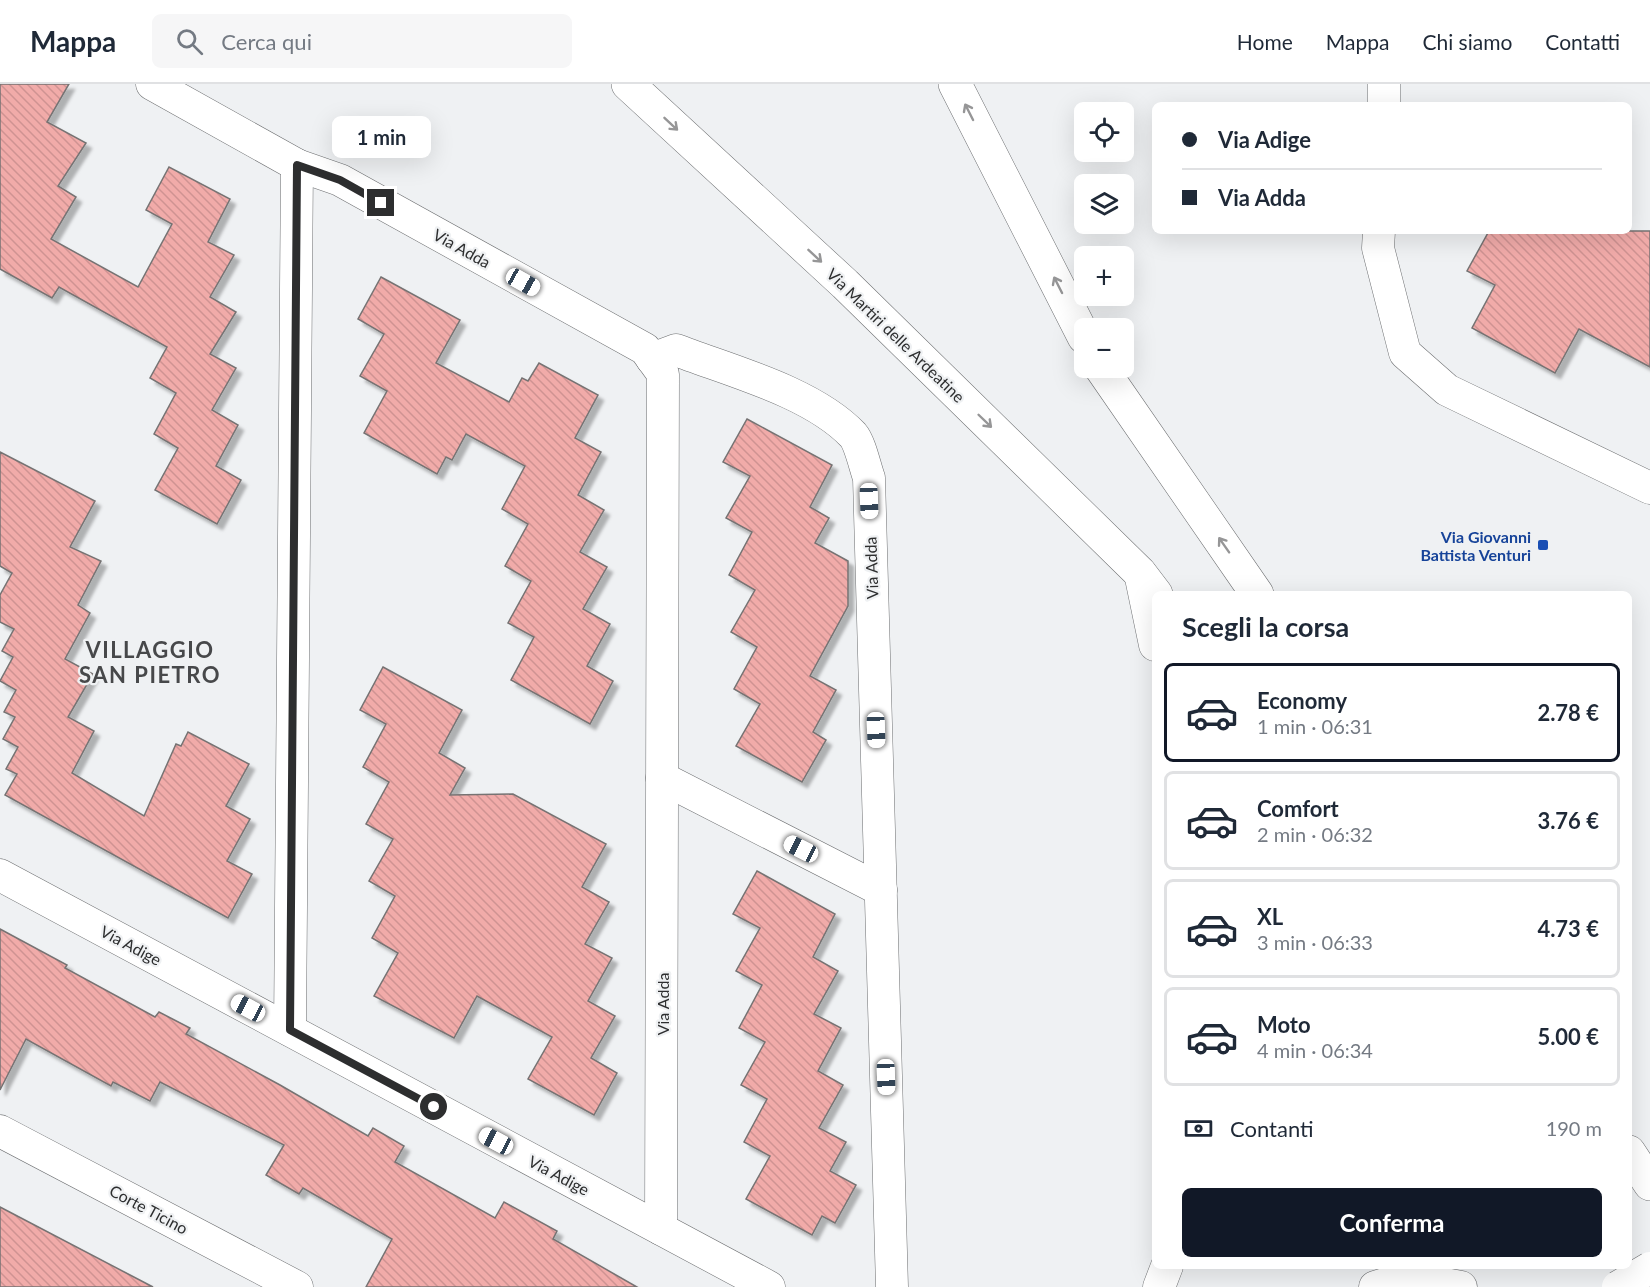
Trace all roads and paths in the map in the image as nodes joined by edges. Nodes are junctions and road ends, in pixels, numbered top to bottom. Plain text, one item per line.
1 (152, 84) edge
2 (628, 84) edge
3 (955, 84) edge
4 (1384, 84) edge
5 (1384, 102) edge
6 (297, 165) junction
7 (1379, 234) edge
8 (1074, 318) edge
9 (652, 359) junction
10 (1108, 378) edge
11 (1650, 488) edge
12 (1148, 584) edge
13 (1255, 591) edge
14 (1152, 619) edge
15 (662, 778) junction
16 (0, 875) edge
17 (881, 890) junction
18 (290, 1030) junction
19 (0, 1131) edge
20 (1632, 1157) edge
21 (1650, 1184) edge
22 (661, 1229) junction
23 (1650, 1268) edge
24 (1166, 1269) edge
25 (1630, 1269) edge
26 (297, 1287) edge
27 (769, 1287) edge
28 (892, 1287) edge
29 (1159, 1287) edge
30 (1375, 1287) edge
31 (1461, 1287) edge
32 (1618, 1287) edge
33 (1642, 1287) edge

1 - 6 street, Via Adda
2 -> 12 street, Via Martiri delle Ardeatine
8 -> 3 street
4 - 5 street
6 - 9 street, Via Adda
6 - 18 street
7 - 11 street
9 - 15 street, Via Adda
9 - 17 street, Via Adda
13 -> 10 street
12 - 14 street
15 - 17 street
15 - 22 street, Via Adda
16 - 18 street, Via Adige
17 - 28 street, Via Adda
18 - 22 street, Via Adige
19 - 26 street, Corte Ticino
20 - 21 street
22 - 27 street, Via Adige
23 - 32 street, bridge
24 - 29 street
25 - 33 street
30 - 31 street

